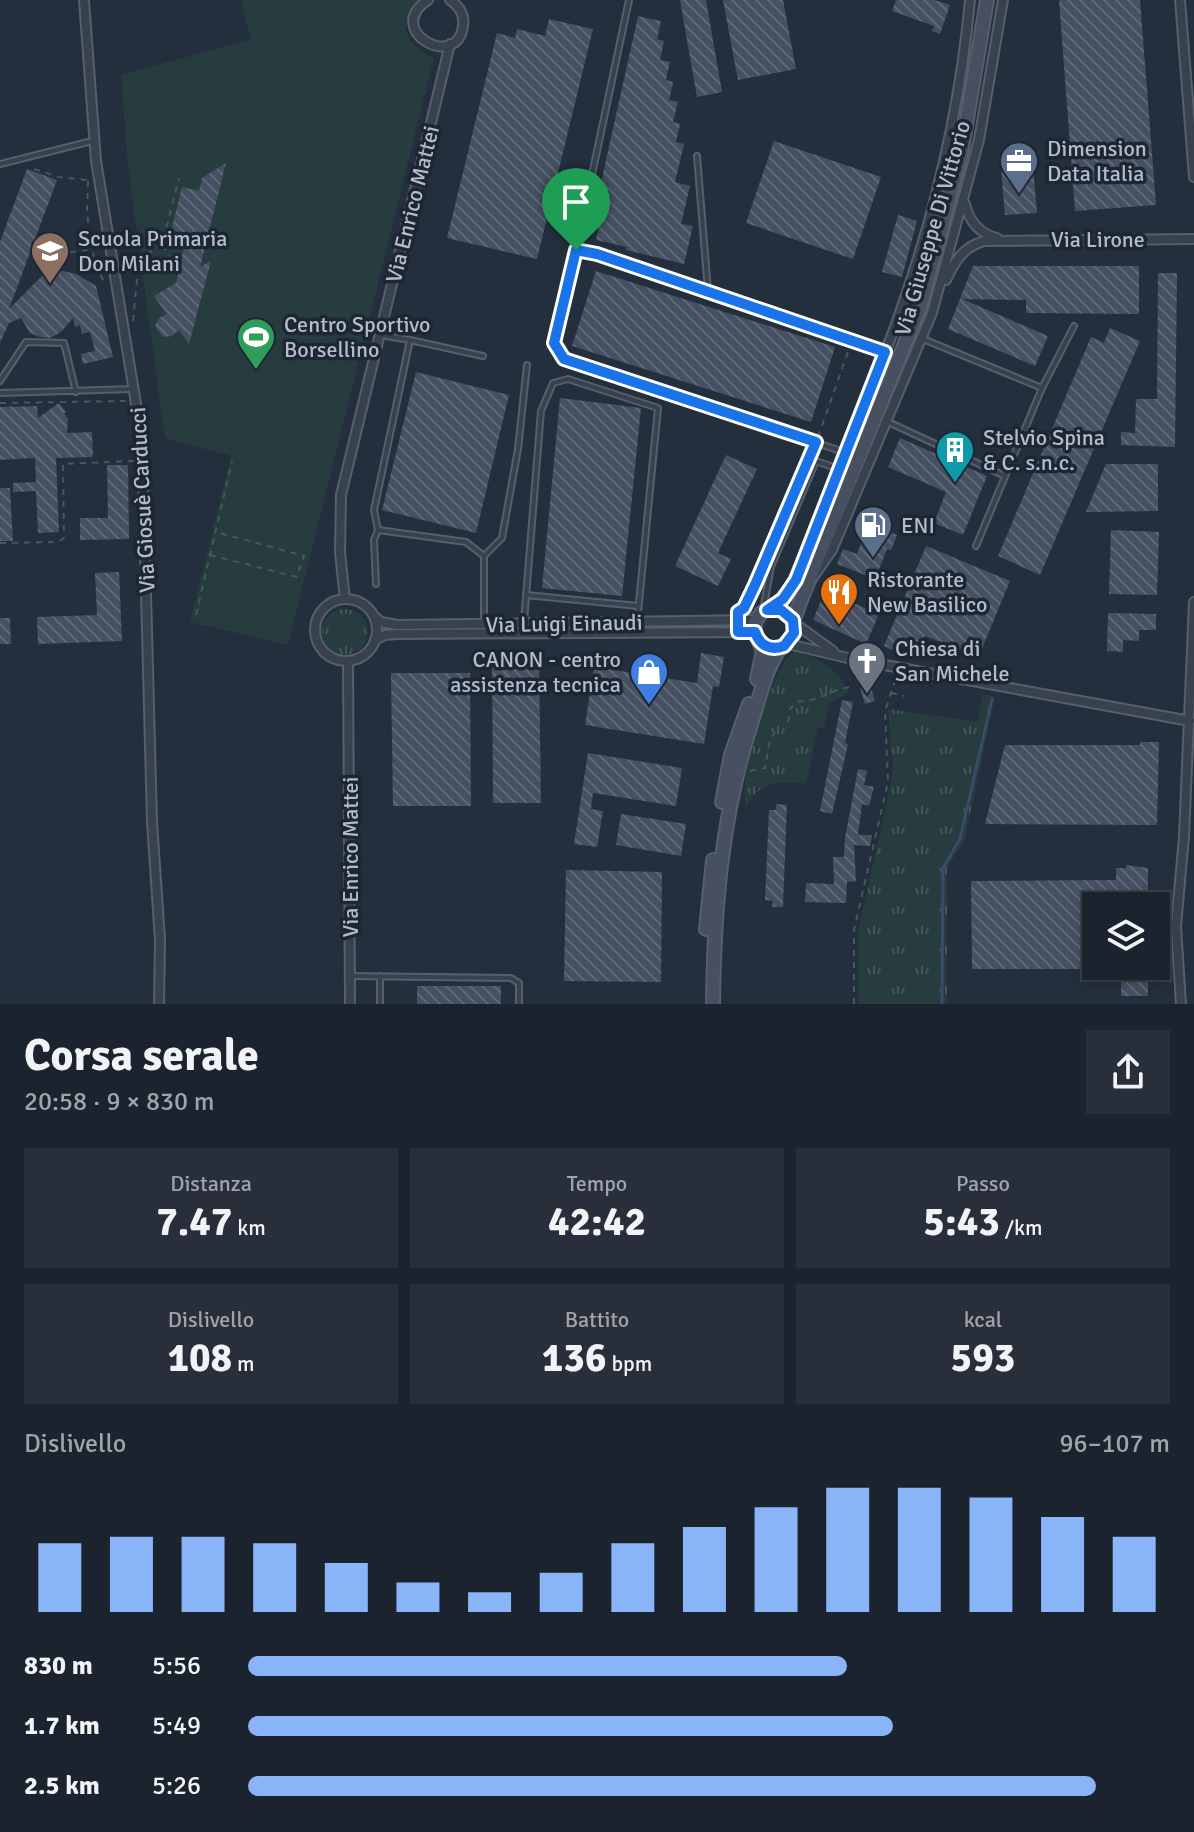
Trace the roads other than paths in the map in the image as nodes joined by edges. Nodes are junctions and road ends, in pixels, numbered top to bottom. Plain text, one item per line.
1 (84, 0) edge
2 (428, 0) edge
3 (450, 0) edge
4 (629, 0) edge
5 (970, 0) edge
6 (987, 0) edge
7 (1003, 0) edge
8 (1180, 0) edge
9 (450, 44) junction
10 (94, 141) junction
11 (1193, 144) edge
12 (697, 156) dead end
13 (0, 164) edge
14 (1194, 177) edge
15 (964, 200) junction
16 (1002, 239) junction
17 (1194, 239) edge
18 (576, 250) junction
19 (708, 291) junction
20 (937, 298) junction
21 (1074, 326) dead end
22 (380, 334) junction
23 (923, 339) junction
24 (410, 340) junction
25 (885, 352) junction
26 (483, 356) dead end
27 (527, 365) dead end
28 (0, 381) edge
29 (1042, 388) junction
30 (134, 389) junction
31 (76, 392) junction
32 (0, 393) edge
33 (888, 422) junction
34 (851, 453) junction
35 (839, 469) junction
36 (1005, 476) junction
37 (820, 521) junction
38 (378, 530) junction
39 (976, 546) dead end
40 (484, 556) junction
41 (376, 584) dead end
42 (806, 587) junction
43 (526, 595) junction
44 (345, 599) junction
45 (1194, 602) edge
46 (638, 606) junction
47 (374, 616) junction
48 (637, 622) junction
49 (793, 622) junction
50 (523, 623) junction
51 (484, 624) junction
52 (760, 624) junction
53 (636, 633) junction
54 (484, 635) junction
55 (523, 635) junction
56 (375, 640) junction
57 (785, 645) junction
58 (843, 657) junction
59 (348, 661) junction
60 (1190, 721) junction
61 (350, 976) junction
62 (380, 976) junction
63 (159, 1004) edge
64 (350, 1004) edge
65 (380, 1004) edge
66 (519, 1004) edge
67 (704, 1004) edge
68 (713, 1004) edge
69 (1181, 1004) edge

1 - 10 street, Via Giosuè Carducci
2 - 9 street
3 - 9 street, Via Enrico Mattei
4 - 18 lane
5 - 25 street, Via Giuseppe Di Vittorio
6 - 34 main road, Via Giuseppe Di Vittorio
7 - 15 street, Via Giuseppe Di Vittorio
8 - 11 street
9 - 22 street, Via Enrico Mattei
10 - 13 lane
10 - 30 street, Via Giosuè Carducci
11 - 14 street
12 - 19 lane
15 - 16 street
15 - 20 street, Via Giuseppe Di Vittorio
16 - 17 street, Via Lirone
16 - 20 street, Via Lirone
18 - 19 lane
18 - 34 lane
19 - 25 lane
20 - 23 street, Via Giuseppe Di Vittorio
21 - 29 lane
22 - 24 lane
22 - 44 street, Via Enrico Mattei
23 - 29 lane
23 - 33 street, Via Giuseppe Di Vittorio
24 - 26 lane
24 - 38 lane
25 - 34 street, Via Giuseppe Di Vittorio
27 - 40 lane
28 - 31 lane
29 - 36 lane
30 - 31 lane
30 - 63 street, Via Giosuè Carducci
31 - 32 lane
33 - 36 lane
33 - 42 street, Via Giuseppe Di Vittorio
34 - 35 street, Via Giuseppe Di Vittorio
34 - 37 main road, Via Giuseppe Di Vittorio
34 - 42 main road, Via Giuseppe Di Vittorio
35 - 37 street, Via Giuseppe Di Vittorio
35 - 52 lane
36 - 39 lane
37 - 52 main road, Via Giuseppe Di Vittorio
38 - 40 lane
38 - 41 lane
40 - 51 lane
42 - 49 main road, Via Giuseppe Di Vittorio
43 - 46 lane
43 - 46 lane
43 - 50 lane
44 - 47 street
44 - 59 street
45 - 60 street
46 - 48 lane
47 - 51 street, Via Luigi Einaudi
47 - 56 street
48 - 50 street, Via Luigi Einaudi
48 - 52 street, Via Luigi Einaudi
48 - 53 lane
49 - 52 main road
49 - 57 main road, Via Giuseppe Di Vittorio
49 - 58 street
50 - 51 street, Via Luigi Einaudi
50 - 55 lane
51 - 54 lane
52 - 53 street, Via Luigi Einaudi
52 - 57 main road
52 - 67 main road
53 - 55 street, Via Luigi Einaudi
54 - 55 street, Via Luigi Einaudi
54 - 56 street, Via Luigi Einaudi
56 - 59 street
57 - 58 street
57 - 68 main road, Via Giuseppe Di Vittorio
58 - 60 street
59 - 61 street, Via Enrico Mattei
60 - 69 street
61 - 62 lane
61 - 64 street, Via Enrico Mattei
62 - 65 lane
62 - 66 lane

